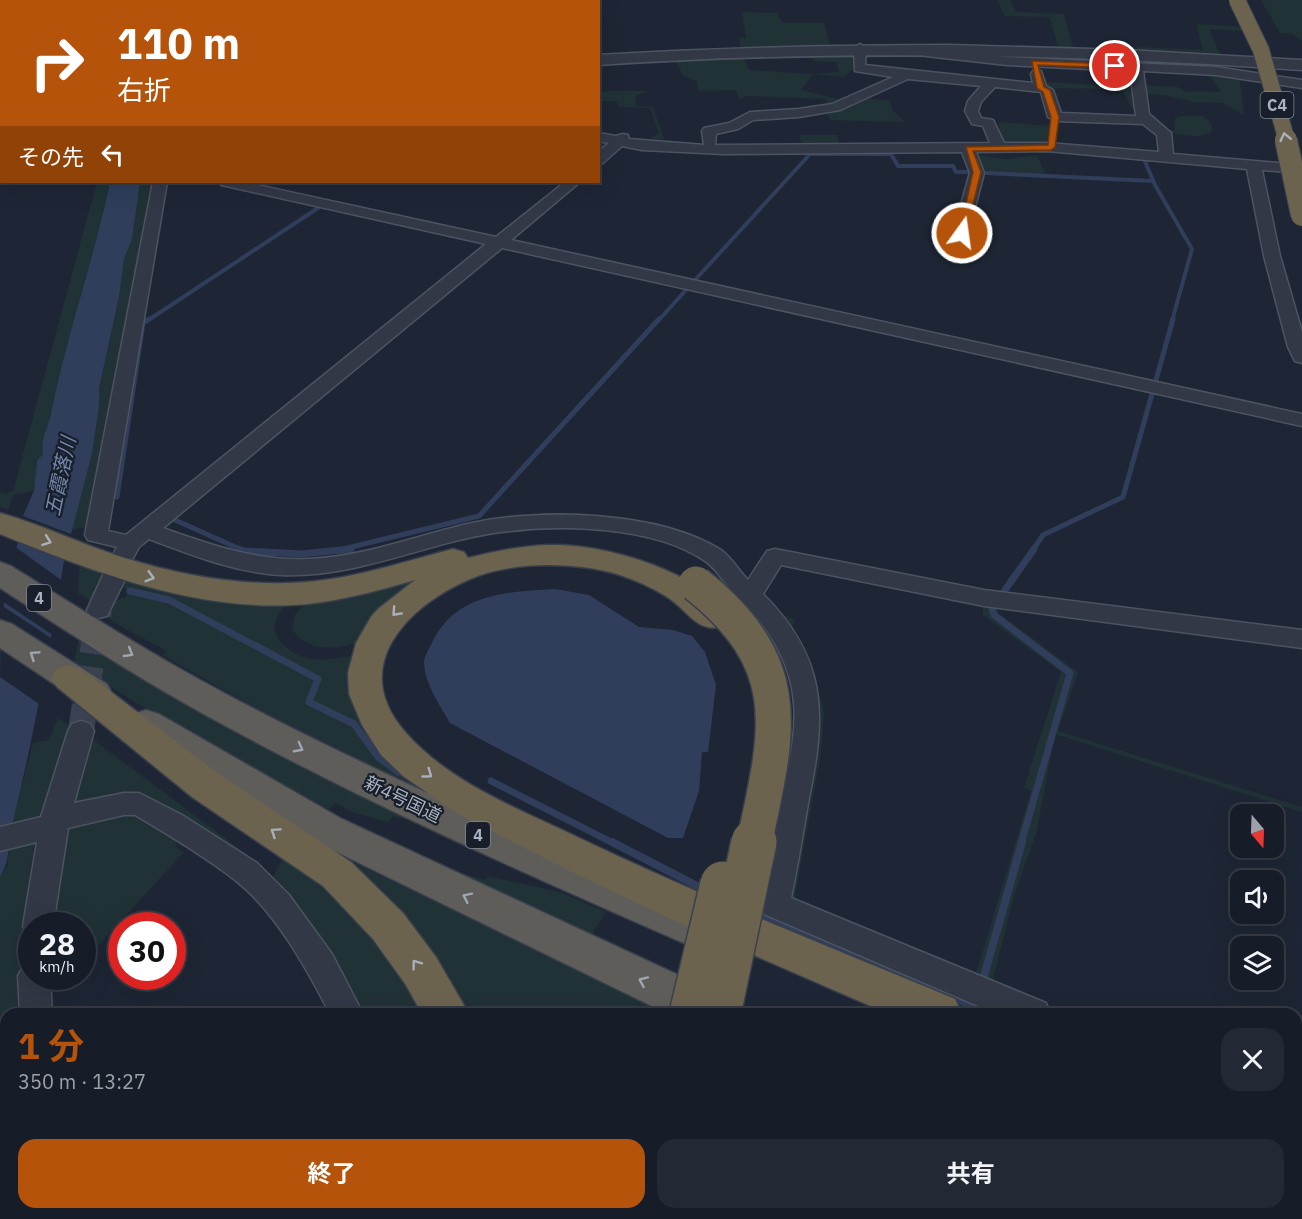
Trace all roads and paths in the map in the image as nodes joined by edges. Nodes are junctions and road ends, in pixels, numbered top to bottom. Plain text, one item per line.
1 (1237, 0) edge
2 (1253, 0) edge
3 (1268, 26) dead end
4 (912, 48) junction
5 (1279, 48) dead end
6 (860, 50) junction
7 (600, 60) edge
8 (1034, 63) junction
9 (600, 64) edge
10 (1302, 65) edge
11 (1136, 67) junction
12 (906, 75) junction
13 (991, 84) junction
14 (1302, 84) edge
15 (1040, 88) junction
16 (1296, 102) dead end
17 (1146, 120) junction
18 (1053, 136) junction
19 (600, 137) edge
20 (622, 141) junction
21 (710, 143) junction
22 (999, 148) junction
23 (771, 149) junction
24 (969, 149) junction
25 (1166, 157) junction
26 (600, 158) edge
27 (1254, 165) junction
28 (1302, 169) edge
29 (160, 183) edge
30 (231, 183) edge
31 (572, 183) edge
32 (1302, 215) edge
33 (499, 242) junction
34 (954, 257) dead end
35 (1302, 357) edge
36 (1302, 420) edge
37 (0, 523) edge
38 (122, 552) junction
39 (0, 573) edge
40 (690, 588) junction
41 (751, 595) junction
42 (89, 617) junction
43 (0, 632) edge
44 (1302, 639) edge
45 (69, 678) junction
46 (81, 732) tunnel mouth
47 (45, 826) junction
48 (0, 839) edge
49 (39, 912) edge
50 (35, 990) edge
51 (36, 1008) edge
52 (344, 1008) edge
53 (443, 1008) edge
54 (693, 1008) edge
55 (703, 1008) edge
56 (717, 1008) edge
57 (879, 1008) edge
58 (925, 1008) edge
59 (1020, 1008) edge

32 -> 1 highway, C4, bridge
2 - 3 highway
4 - 6 street
4 - 8 street
4 - 10 street
5 - 16 highway, C4
6 - 7 street
6 - 9 street
6 - 12 street
8 - 11 street
8 - 15 street
11 - 14 street
11 - 17 street
12 - 13 street
12 - 21 street
13 - 15 street
13 - 22 street
15 - 18 street
17 - 18 street
17 - 25 street
18 - 22 street
18 - 24 street
18 - 25 street
19 - 20 street
20 - 21 street
20 - 23 street
20 - 26 street
21 - 23 street
22 - 24 street
23 - 24 street
24 - 34 street
25 - 27 street
27 - 28 street
27 - 35 street
29 - 38 street
30 - 33 street
31 - 33 street
33 - 36 street
33 - 38 street
37 -> 38 highway
38 -> 40 highway
38 - 41 street
38 - 42 street
39 - 42 highway, 新4号国道 / 4
40 - 54 highway, bridge
40 - 56 highway, bridge
40 -> 58 highway
41 - 44 street
41 - 59 street
42 -> 57 highway, 新4号国道 / 4
45 -> 43 highway
53 -> 45 highway
55 -> 45 highway
46 - 47 street
47 - 48 street
47 - 49 street
47 - 52 street
50 - 51 street

